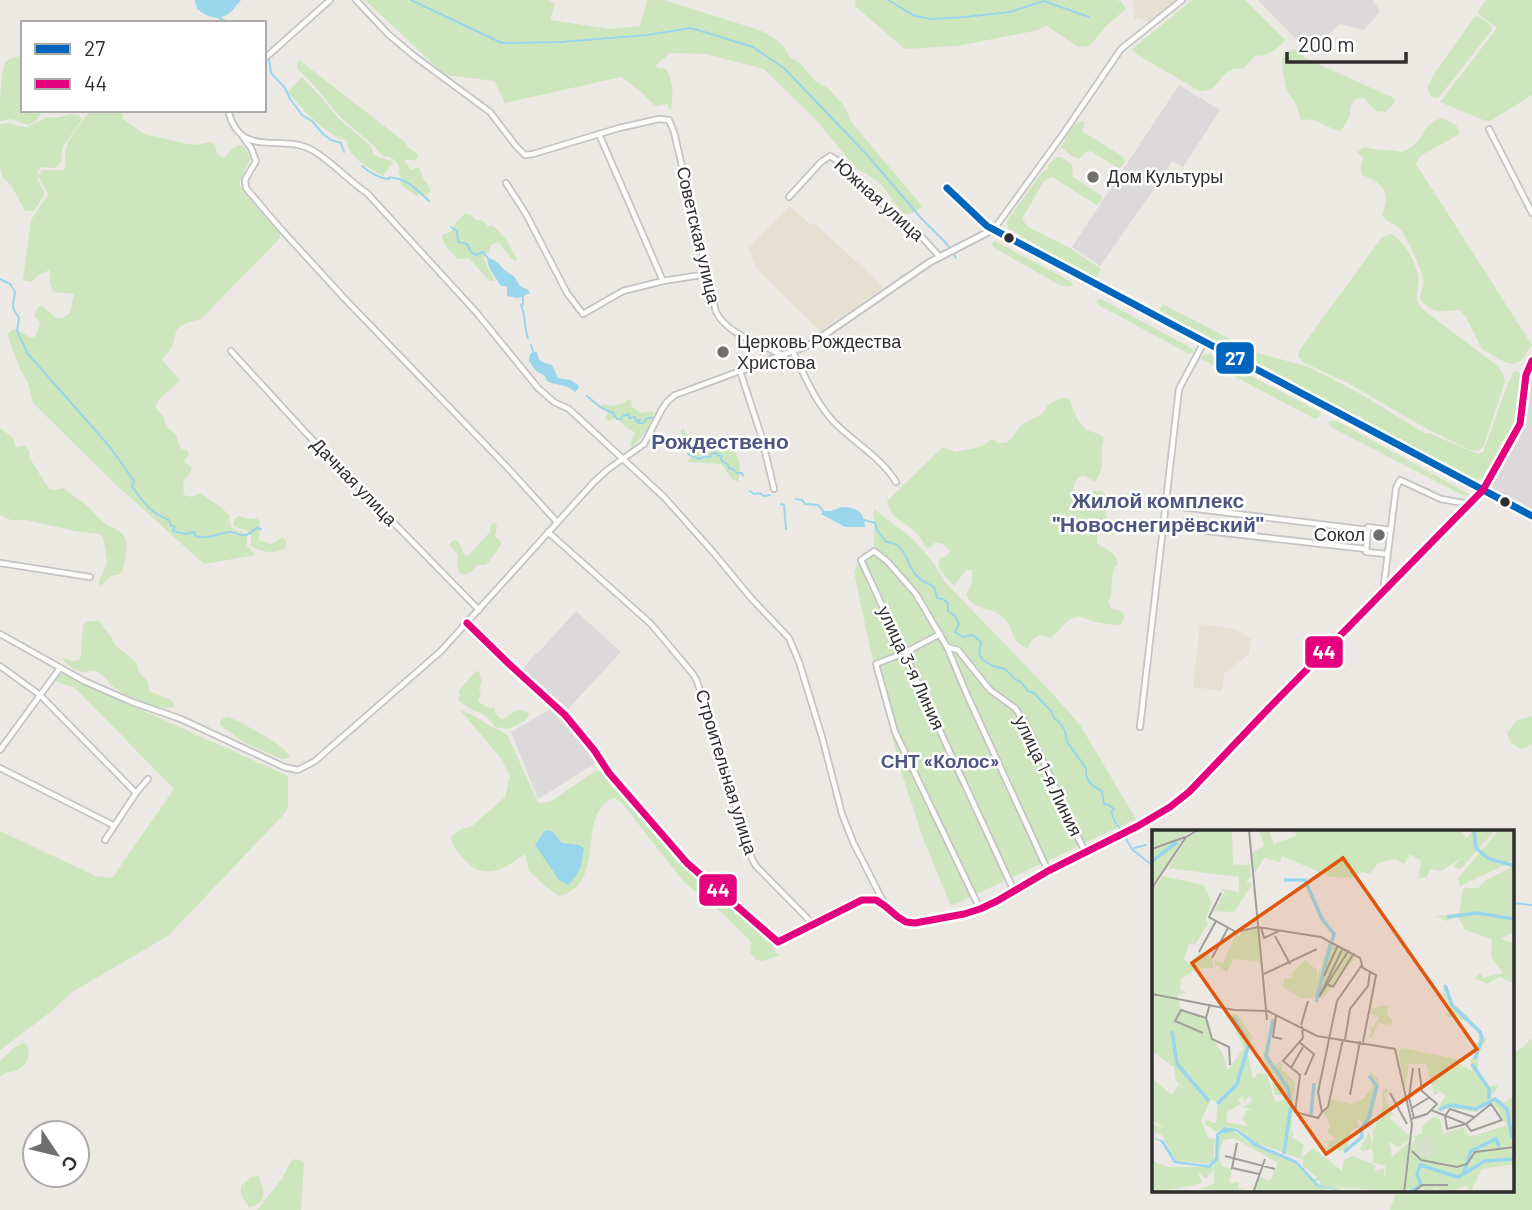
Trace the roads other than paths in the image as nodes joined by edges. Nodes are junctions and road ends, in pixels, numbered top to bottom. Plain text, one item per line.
1 (330, 0) edge
2 (356, 0) edge
3 (1182, 0) edge
4 (266, 57) edge
5 (228, 112) edge
6 (1489, 129) dead end
7 (599, 134) junction
8 (242, 136) junction
9 (506, 183) dead end
10 (947, 188) dead end
11 (789, 197) dead end
12 (1532, 213) edge
13 (994, 229) junction
14 (939, 257) junction
15 (706, 274) junction
16 (663, 281) junction
17 (1204, 342) junction
18 (231, 351) dead end
19 (793, 352) junction
20 (782, 355) junction
21 (1532, 361) edge
22 (740, 371) junction
23 (623, 459) junction
24 (896, 482) dead end
25 (774, 489) dead end
26 (1483, 490) junction
27 (1165, 505) junction
28 (1469, 505) junction
29 (1532, 516) edge
30 (557, 522) junction
31 (1163, 526) junction
32 (1368, 529) junction
33 (1390, 530) junction
34 (548, 531) junction
35 (1366, 550) junction
36 (1387, 554) junction
37 (0, 563) edge
38 (90, 577) dead end
39 (1383, 593) junction
40 (479, 610) junction
41 (467, 623) junction
42 (0, 634) edge
43 (940, 634) junction
44 (947, 647) junction
45 (904, 653) junction
46 (0, 666) edge
47 (60, 668) junction
48 (40, 695) junction
49 (1140, 727) dead end
50 (0, 750) edge
51 (0, 768) edge
52 (148, 779) dead end
53 (136, 793) junction
54 (113, 825) junction
55 (105, 839) dead end
56 (1085, 852) junction
57 (1048, 871) junction
58 (1014, 891) junction
59 (886, 906) junction
60 (980, 909) junction
61 (814, 925) junction

1 - 4 street
2 - 7 street
3 - 13 street
5 - 8 street
6 - 12 street
7 - 15 street, Советская улица
7 - 16 street
8 - 23 street
8 - 30 street
9 - 16 street
10 - 13 street
11 - 14 street, Южная улица
13 - 14 street
13 - 17 street
14 - 19 street
15 - 16 street
15 - 20 street, Советская улица
17 - 26 street
17 - 27 street
18 - 40 street, Дачная улица
19 - 20 street
19 - 24 street
20 - 22 street
21 - 26 street
22 - 23 street
22 - 25 street
23 - 30 street
23 - 59 street
26 - 28 street
26 - 29 street
27 - 31 street
27 - 32 street
28 - 33 street
28 - 39 street
30 - 34 street
31 - 35 street
31 - 49 street
32 - 33 street
32 - 35 street
33 - 36 street
34 - 40 street
34 - 61 street, Строительная улица
35 - 36 street
36 - 39 street
37 - 38 street
39 - 56 street
40 - 41 street
41 - 47 street
41 - 61 street
42 - 47 street
43 - 44 street
43 - 45 street
43 - 45 street, улица 3-я Линия
44 - 56 street, улица 1-я Линия
44 - 57 street
45 - 58 street, улица 3-я Линия
45 - 60 street
46 - 48 street
47 - 48 street
48 - 50 street
48 - 53 street
51 - 54 street
52 - 53 street
53 - 54 street
54 - 55 street
56 - 57 street
57 - 58 street
58 - 60 street
59 - 60 street
59 - 61 street

